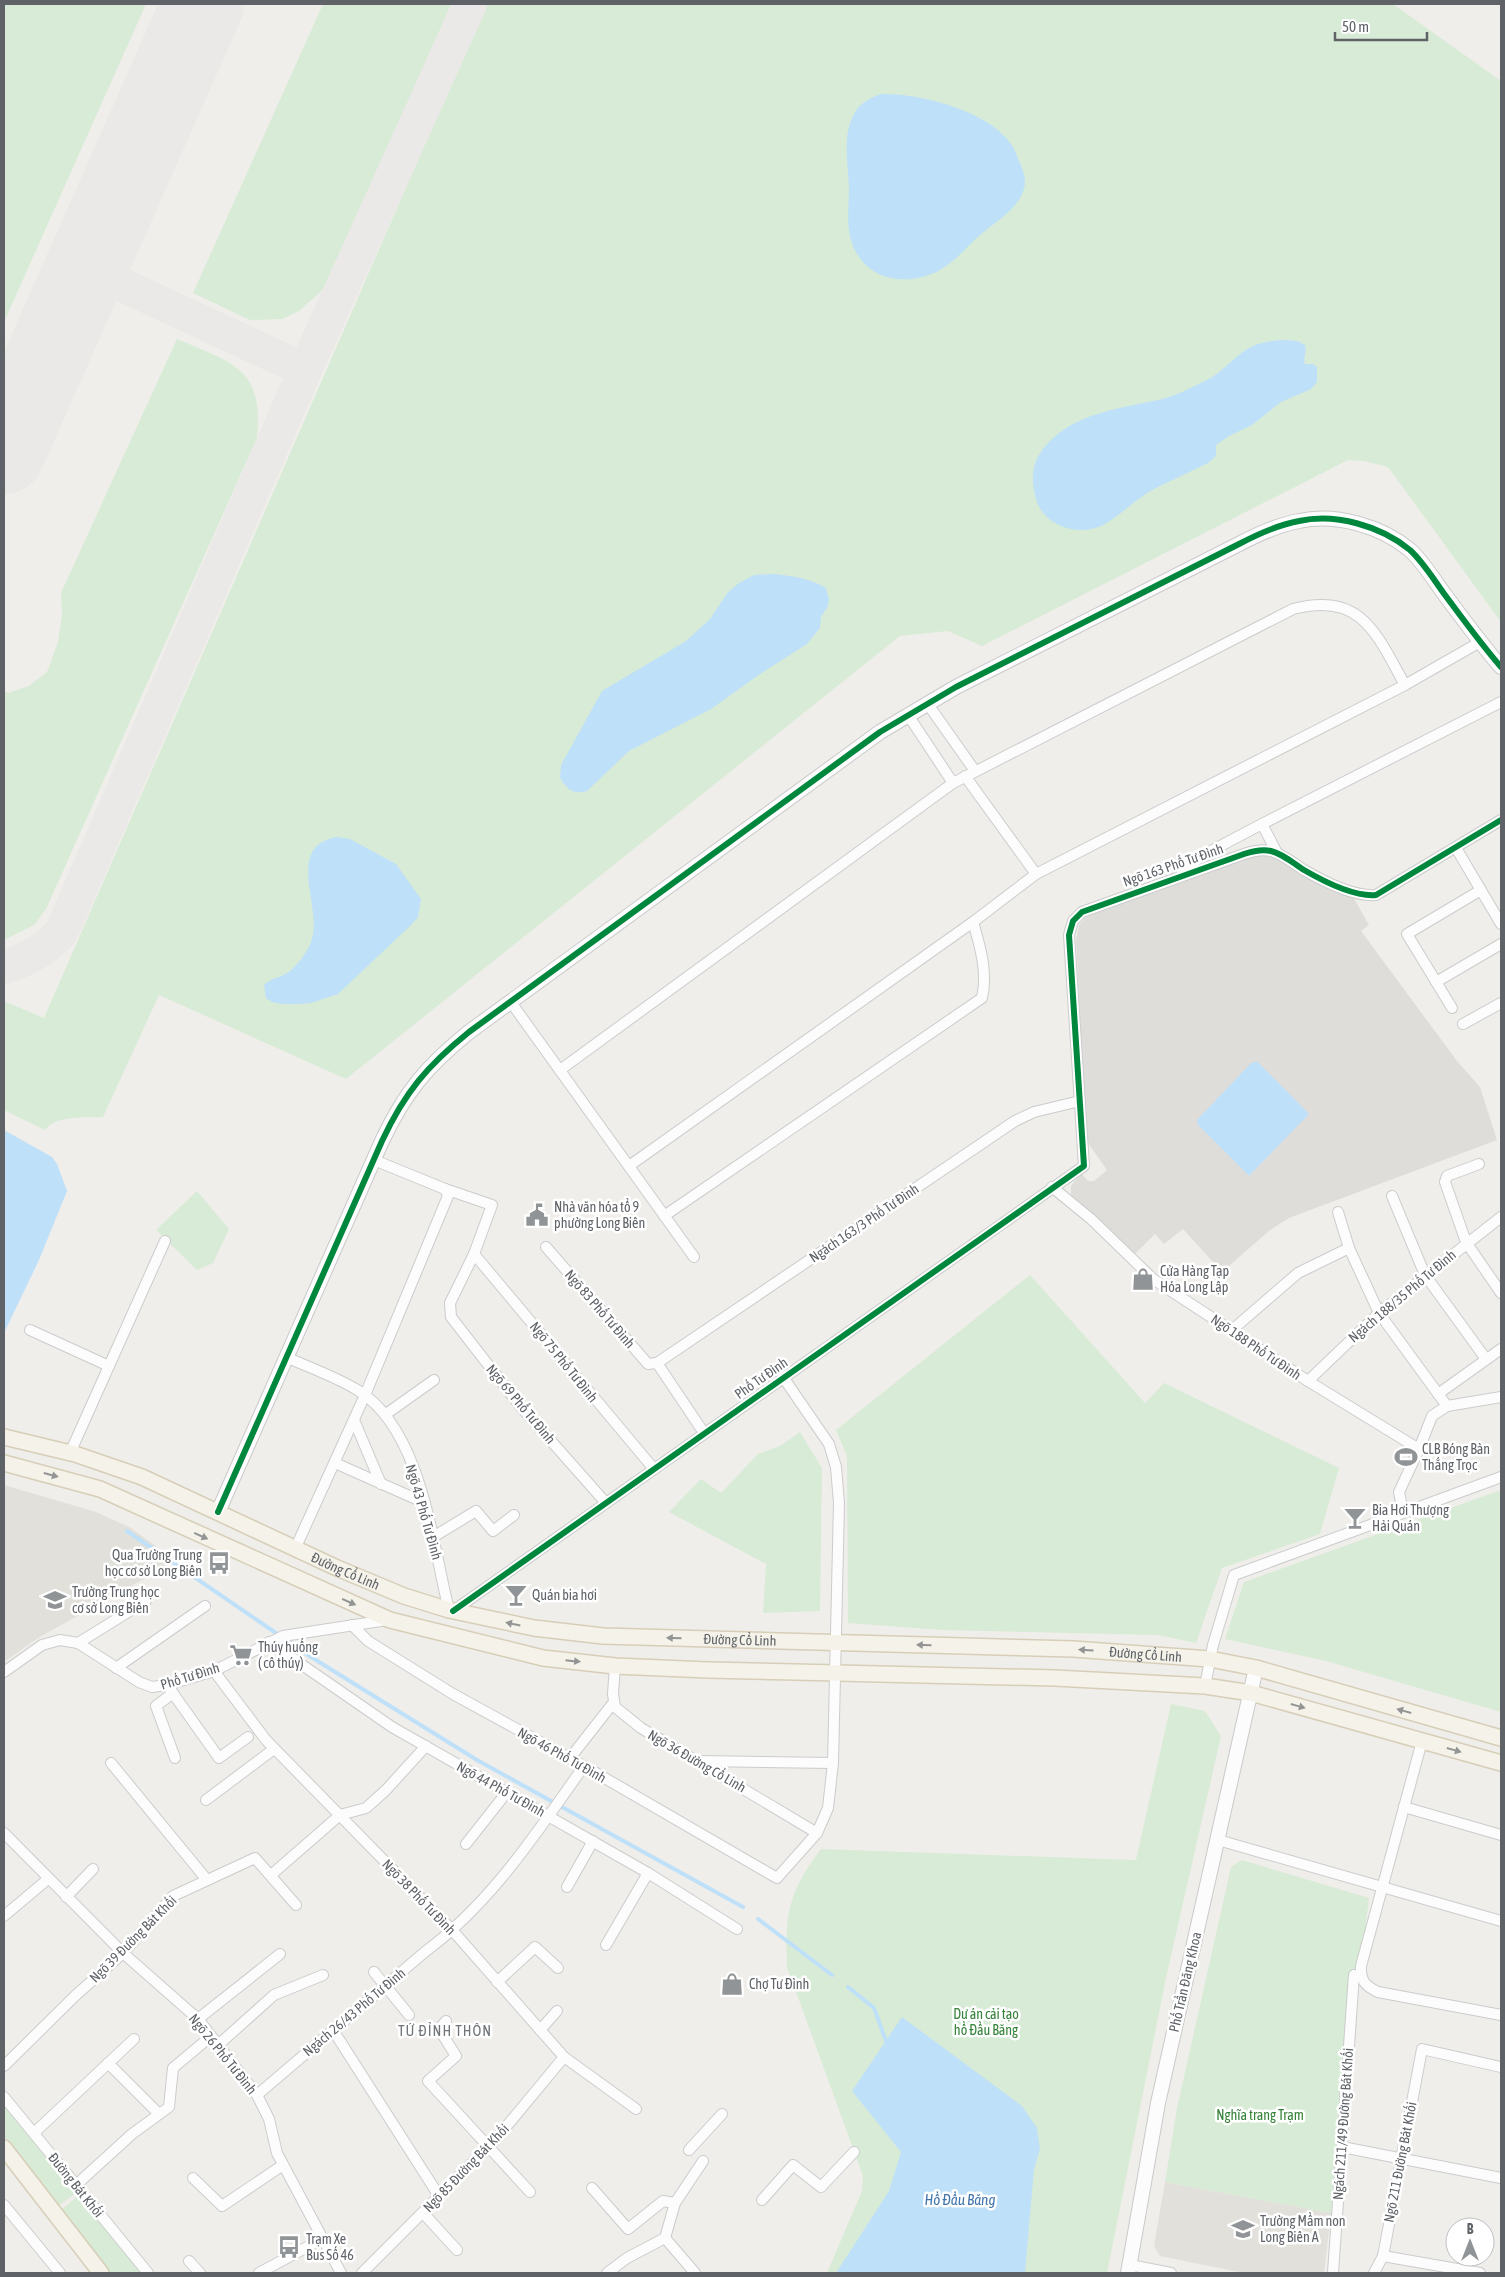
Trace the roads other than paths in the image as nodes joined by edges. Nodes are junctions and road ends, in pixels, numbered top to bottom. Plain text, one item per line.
1 (1480, 642) junction
2 (1501, 667) edge
3 (1405, 685) junction
4 (1501, 702) edge
5 (927, 703) junction
6 (908, 715) junction
7 (970, 773) junction
8 (953, 783) junction
9 (1501, 820) edge
10 (1262, 824) junction
11 (1456, 848) junction
12 (1277, 853) junction
13 (1036, 874) junction
14 (1172, 879) junction
15 (1481, 890) junction
16 (973, 922) junction
17 (1501, 924) edge
18 (1501, 944) edge
19 (1436, 982) junction
20 (510, 1002) junction
21 (1501, 1003) edge
22 (1452, 1008) dead end
23 (1463, 1024) dead end
24 (560, 1070) junction
25 (1080, 1101) junction
26 (374, 1160) junction
27 (1479, 1164) dead end
28 (629, 1166) junction
29 (1084, 1166) joint
30 (1052, 1187) junction
31 (445, 1189) junction
32 (1392, 1196) dead end
33 (1338, 1212) dead end
34 (664, 1216) junction
35 (1501, 1217) edge
36 (166, 1241) dead end
37 (1466, 1242) junction
38 (546, 1247) dead end
39 (1349, 1248) junction
40 (474, 1254) junction
41 (694, 1257) dead end
42 (1425, 1275) junction
43 (1501, 1293) edge
44 (1379, 1313) junction
45 (30, 1330) dead end
46 (1232, 1330) junction
47 (1501, 1349) edge
48 (286, 1357) junction
49 (1486, 1360) junction
50 (657, 1363) junction
51 (109, 1366) junction
52 (783, 1378) junction
53 (434, 1380) dead end
54 (1308, 1381) junction
55 (1438, 1394) junction
56 (365, 1395) junction
57 (1501, 1397) edge
58 (1447, 1406) junction
59 (386, 1414) junction
60 (354, 1420) junction
61 (704, 1434) junction
62 (4, 1437) edge
63 (1419, 1449) junction
64 (70, 1453) junction
65 (4, 1462) edge
66 (335, 1463) junction
67 (654, 1469) junction
68 (142, 1477) junction
69 (1501, 1477) edge
70 (381, 1484) junction
71 (131, 1502) junction
72 (425, 1503) junction
73 (606, 1503) junction
74 (218, 1512) junction
75 (1403, 1512) junction
76 (514, 1515) dead end
77 (433, 1537) junction
78 (295, 1549) junction
79 (146, 1600) dead end
80 (205, 1606) dead end
81 (451, 1611) junction
82 (390, 1620) junction
83 (352, 1625) junction
84 (271, 1641) junction
85 (78, 1643) junction
86 (837, 1643) junction
87 (1210, 1659) junction
88 (615, 1666) junction
89 (116, 1668) junction
90 (1256, 1668) junction
91 (4, 1672) edge
92 (214, 1672) junction
93 (836, 1674) junction
94 (1205, 1686) junction
95 (170, 1689) junction
96 (1251, 1693) junction
97 (614, 1702) junction
98 (248, 1737) dead end
99 (1501, 1738) edge
100 (1422, 1741) junction
101 (426, 1746) junction
102 (274, 1749) junction
103 (175, 1758) dead end
104 (570, 1758) junction
105 (700, 1761) junction
106 (111, 1763) dead end
107 (1501, 1763) edge
108 (833, 1764) junction
109 (584, 1766) junction
110 (506, 1792) junction
111 (206, 1800) dead end
112 (1404, 1807) junction
113 (551, 1813) junction
114 (340, 1815) junction
115 (817, 1833) junction
116 (4, 1834) edge
117 (1501, 1835) edge
118 (1218, 1840) junction
119 (593, 1841) junction
120 (466, 1844) dead end
121 (93, 1868) dead end
122 (648, 1873) junction
123 (271, 1876) junction
124 (48, 1879) junction
125 (206, 1880) junction
126 (567, 1887) dead end
127 (1382, 1887) junction
128 (66, 1897) junction
129 (296, 1904) dead end
130 (4, 1916) edge
131 (1501, 1922) edge
132 (737, 1930) dead end
133 (453, 1931) junction
134 (606, 1945) dead end
135 (123, 1953) junction
136 (280, 1954) dead end
137 (558, 1968) dead end
138 (374, 1972) dead end
139 (323, 1976) dead end
140 (1354, 1976) dead end
141 (497, 1982) junction
142 (386, 1985) junction
143 (557, 2011) dead end
144 (409, 2015) dead end
145 (1501, 2015) edge
146 (198, 2019) junction
147 (446, 2022) dead end
148 (333, 2030) junction
149 (540, 2030) junction
150 (210, 2037) junction
151 (134, 2039) dead end
152 (217, 2046) junction
153 (564, 2057) junction
154 (108, 2063) junction
155 (4, 2066) edge
156 (1501, 2067) edge
157 (257, 2095) junction
158 (4, 2097) edge
159 (636, 2109) dead end
160 (158, 2114) junction
161 (722, 2114) dead end
162 (34, 2133) junction
163 (488, 2147) junction
164 (1342, 2147) junction
165 (4, 2148) edge
166 (689, 2150) dead end
167 (854, 2152) dead end
168 (1401, 2158) junction
169 (703, 2161) dead end
170 (283, 2165) junction
171 (193, 2178) dead end
172 (1501, 2178) edge
173 (76, 2185) junction
174 (592, 2188) dead end
175 (530, 2192) dead end
176 (439, 2196) junction
177 (762, 2200) dead end
178 (675, 2203) junction
179 (4, 2205) edge
180 (423, 2213) junction
181 (665, 2238) junction
182 (322, 2239) junction
183 (457, 2250) dead end
184 (1383, 2256) junction
185 (189, 2261) dead end
186 (1129, 2269) edge
187 (60, 2273) edge
188 (101, 2273) edge
189 (148, 2273) edge
190 (200, 2273) edge
191 (259, 2273) edge
192 (341, 2273) edge
193 (362, 2273) edge
194 (606, 2273) edge
195 (695, 2273) edge
196 (1171, 2273) edge
197 (1333, 2273) edge
198 (1374, 2273) edge
199 (1480, 2273) edge

1 - 2 street
1 - 3 street
1 - 5 street
3 - 7 street
3 - 13 street
4 - 10 street
5 - 6 street
5 - 7 street
6 - 8 street
6 - 20 street
7 - 8 street
7 - 13 street
8 - 24 street
9 - 11 street, Ngõ 163 Phố Tư Đình
10 - 12 street
10 - 14 street
11 - 12 street, Ngõ 163 Phố Tư Đình
11 - 15 street
12 - 14 street, Ngõ 163 Phố Tư Đình
13 - 16 street
14 - 25 street, Ngõ 163 Phố Tư Đình
15 - 17 street
15 - 19 street
16 - 28 street
16 - 34 street
18 - 19 street
19 - 22 street
20 - 24 street
20 - 26 street
21 - 23 street
24 - 28 street
25 - 29 street, Ngõ 163 Phố Tư Đình
25 - 50 street, Ngách 163/3 Phố Tư Đình
26 - 31 street
26 - 48 street
27 - 37 street
28 - 34 street
29 - 30 street, Phố Tư Đình
30 - 46 street, Ngõ 188 Phố Tư Đình
30 - 52 street, Phố Tư Đình
31 - 40 street
31 - 56 street
32 - 42 street
33 - 39 street
34 - 41 street
35 - 37 street, Ngách 188/35 Phố Tư Đình
36 - 51 street
37 - 42 street, Ngách 188/35 Phố Tư Đình
37 - 43 street
38 - 50 street, Ngõ 83 Phố Tư Đình
39 - 44 street
39 - 46 street
40 - 67 street, Ngõ 75 Phố Tư Đình
40 - 73 street, Ngõ 69 Phố Tư Đình
42 - 44 street, Ngách 188/35 Phố Tư Đình
42 - 49 street
44 - 54 street, Ngách 188/35 Phố Tư Đình
44 - 55 street
45 - 51 street
46 - 54 street, Ngõ 188 Phố Tư Đình
47 - 49 street
48 - 56 street, Ngõ 43 Phố Tư Đình
48 - 74 street
49 - 55 street
50 - 61 street
51 - 64 street
52 - 61 street, Phố Tư Đình
52 - 86 street
53 - 59 street
54 - 63 street, Ngõ 188 Phố Tư Đình
55 - 58 street
56 - 59 street, Ngõ 43 Phố Tư Đình
56 - 60 street
57 - 58 street
58 - 63 street
59 - 72 street, Ngõ 43 Phố Tư Đình
60 - 66 street
60 - 70 street
61 - 67 street, Phố Tư Đình
62 - 64 main road, Đường Cổ Linh
63 - 75 street
64 - 68 main road, Đường Cổ Linh
65 -> 71 main road, Đường Cổ Linh
66 - 70 street
66 - 78 street
67 - 73 street, Phố Tư Đình
68 - 71 main road
68 - 74 main road, Đường Cổ Linh
69 - 75 street
70 - 72 street
71 -> 82 main road, Đường Cổ Linh
72 - 77 street, Ngõ 43 Phố Tư Đình
73 - 81 street, Phố Tư Đình
74 - 78 main road, Đường Cổ Linh
75 - 87 street
76 - 77 street
77 - 81 street, Ngõ 43 Phố Tư Đình
78 - 81 main road, Đường Cổ Linh
79 - 85 street
80 - 89 street
86 -> 81 main road, Đường Cổ Linh
82 - 83 street, Phố Tư Đình
82 -> 88 main road, Đường Cổ Linh
83 - 84 street, Phố Tư Đình
83 - 104 street, Ngõ 46 Phố Tư Đình
84 - 92 street, Phố Tư Đình
84 - 101 street, Ngõ 44 Phố Tư Đình
85 - 89 street, Phố Tư Đình
85 - 91 street
87 -> 86 main road, Đường Cổ Linh
86 - 93 street
87 - 90 main road, Đường Cổ Linh
87 - 94 street
88 - 93 main road, Đường Cổ Linh
88 - 97 street
89 - 95 street, Phố Tư Đình
90 - 96 street, Phố Trần Đăng Khoa
99 -> 90 main road, Đường Cổ Linh
92 - 95 street, Phố Tư Đình
92 - 102 street, Ngõ 38 Phố Tư Đình
93 - 94 main road, Đường Cổ Linh
93 - 108 street
94 - 96 main road, Đường Cổ Linh
95 - 98 street
95 - 103 street
96 -> 100 main road, Đường Cổ Linh
96 - 118 street, Phố Trần Đăng Khoa
97 - 104 street
97 - 105 street, Ngõ 36 Đường Cổ Linh
100 -> 107 main road, Đường Cổ Linh
100 - 112 street
101 - 110 street, Ngõ 44 Phố Tư Đình
101 - 114 street
102 - 111 street
102 - 114 street, Ngõ 38 Phố Tư Đình
104 - 109 street, Ngõ 46 Phố Tư Đình
105 - 108 street
105 - 115 street, Ngõ 36 Đường Cổ Linh
106 - 125 street
108 - 115 street
109 - 113 street, Ngách 26/43 Phố Tư Đình
109 - 115 street, Ngõ 46 Phố Tư Đình
110 - 113 street, Ngõ 44 Phố Tư Đình
110 - 120 street
112 - 117 street
112 - 127 street
113 - 119 street, Ngõ 44 Phố Tư Đình
113 - 133 street, Ngách 26/43 Phố Tư Đình
114 - 123 street
114 - 133 street, Ngõ 38 Phố Tư Đình
116 - 124 street, Ngõ 26 Phố Tư Đình
118 - 127 street
118 - 186 street, Phố Trần Đăng Khoa
119 - 122 street, Ngõ 44 Phố Tư Đình
119 - 126 street
121 - 128 street
122 - 132 street, Ngõ 44 Phố Tư Đình
122 - 134 street
123 - 125 street, Ngõ 39 Đường Bát Khối
123 - 129 street, Ngõ 39 Đường Bát Khối
124 - 128 street, Ngõ 26 Phố Tư Đình
124 - 130 street
125 - 135 street, Ngõ 39 Đường Bát Khối
127 - 131 street
127 - 145 street
128 - 135 street, Ngõ 26 Phố Tư Đình
133 - 141 street, Ngõ 38 Phố Tư Đình
133 - 142 street, Ngách 26/43 Phố Tư Đình
135 - 146 street, Ngõ 26 Phố Tư Đình
135 - 155 street, Ngõ 39 Đường Bát Khối
136 - 146 street
137 - 141 street
138 - 142 street
139 - 152 street
140 - 164 street, Ngách 211/49 Đường Bát Khối
141 - 149 street, Ngõ 38 Phố Tư Đình
142 - 144 street
142 - 148 street, Ngách 26/43 Phố Tư Đình
143 - 149 street
146 - 150 street, Ngõ 26 Phố Tư Đình
147 - 163 street
148 - 157 street, Ngách 26/43 Phố Tư Đình
148 - 176 street
149 - 153 street, Ngõ 38 Phố Tư Đình
150 - 152 street, Ngõ 26 Phố Tư Đình
150 - 160 street
151 - 154 street
152 - 157 street, Ngõ 26 Phố Tư Đình
153 - 159 street, Ngõ 38 Phố Tư Đình
153 - 163 street, Ngõ 85 Đường Bát Khối
154 - 160 street
154 - 162 street
156 - 168 street, Ngõ 211 Đường Bát Khối
157 - 170 street, Ngõ 26 Phố Tư Đình
158 - 162 street, Đường Bát Khối
160 - 173 street
161 - 166 street
162 - 173 street, Đường Bát Khối
163 - 175 street
163 - 176 street, Ngõ 85 Đường Bát Khối
164 - 168 street
164 - 197 street, Ngách 211/49 Đường Bát Khối
165 - 188 main road
167 - 177 street
168 - 172 street
168 - 184 street, Ngõ 211 Đường Bát Khối
169 - 178 street
170 - 171 street
170 - 182 street, Ngõ 26 Phố Tư Đình
173 - 189 street, Đường Bát Khối
174 - 178 street
176 - 180 street, Ngõ 85 Đường Bát Khối
178 - 181 street
179 - 187 street
180 - 183 street
180 - 193 street, Ngõ 85 Đường Bát Khối
181 - 194 street
181 - 195 street
182 - 191 street
182 - 192 street, Ngõ 26 Phố Tư Đình
184 - 198 street, Ngõ 211 Đường Bát Khối
184 - 199 street
185 - 190 street
186 - 196 street

